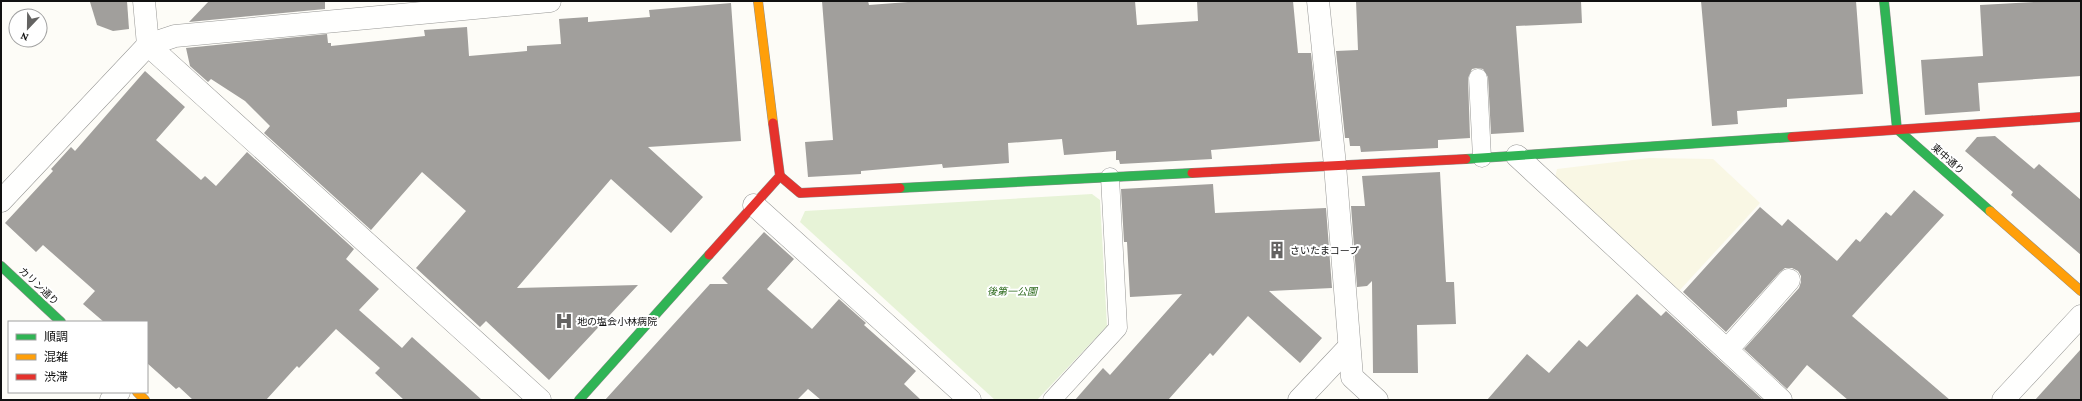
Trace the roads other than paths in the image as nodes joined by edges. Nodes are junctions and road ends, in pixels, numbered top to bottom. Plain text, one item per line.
1 (144, 1) edge
2 (550, 1) edge
3 (758, 1) edge
4 (1318, 1) edge
5 (1884, 1) edge
6 (148, 45) junction
7 (1478, 78) dead end
8 (2081, 117) edge
9 (1897, 129) junction
10 (1517, 156) junction
11 (1482, 158) junction
12 (1336, 165) junction
13 (780, 176) junction
14 (1110, 177) junction
15 (1, 201) edge
16 (754, 205) junction
17 (1, 266) edge
18 (1789, 280) dead end
19 (2081, 291) edge
20 (2081, 316) edge
21 (60, 321) edge
22 (1349, 347) junction
23 (1727, 350) junction
24 (138, 393) edge
25 (146, 400) edge
26 (540, 400) edge
27 (579, 400) edge
28 (970, 400) edge
29 (1052, 400) edge
30 (1299, 400) edge
31 (1377, 400) edge
32 (1781, 400) edge
33 (2003, 400) edge

1 - 6 street
2 - 6 street
3 - 13 street
4 - 12 street
5 - 9 street
6 - 15 street
6 - 26 street
7 - 11 lane
8 - 9 street
9 - 10 street
9 - 19 street, 東中通り
10 - 11 street
10 - 23 street
11 - 12 street
12 - 14 street
12 - 22 street
13 - 14 street
13 - 16 street
14 - 29 lane
16 - 27 street
16 - 28 street
17 - 21 street, カリン通り
18 - 23 street
20 - 33 street
22 - 30 street
22 - 31 street
23 - 32 street
24 - 25 street

